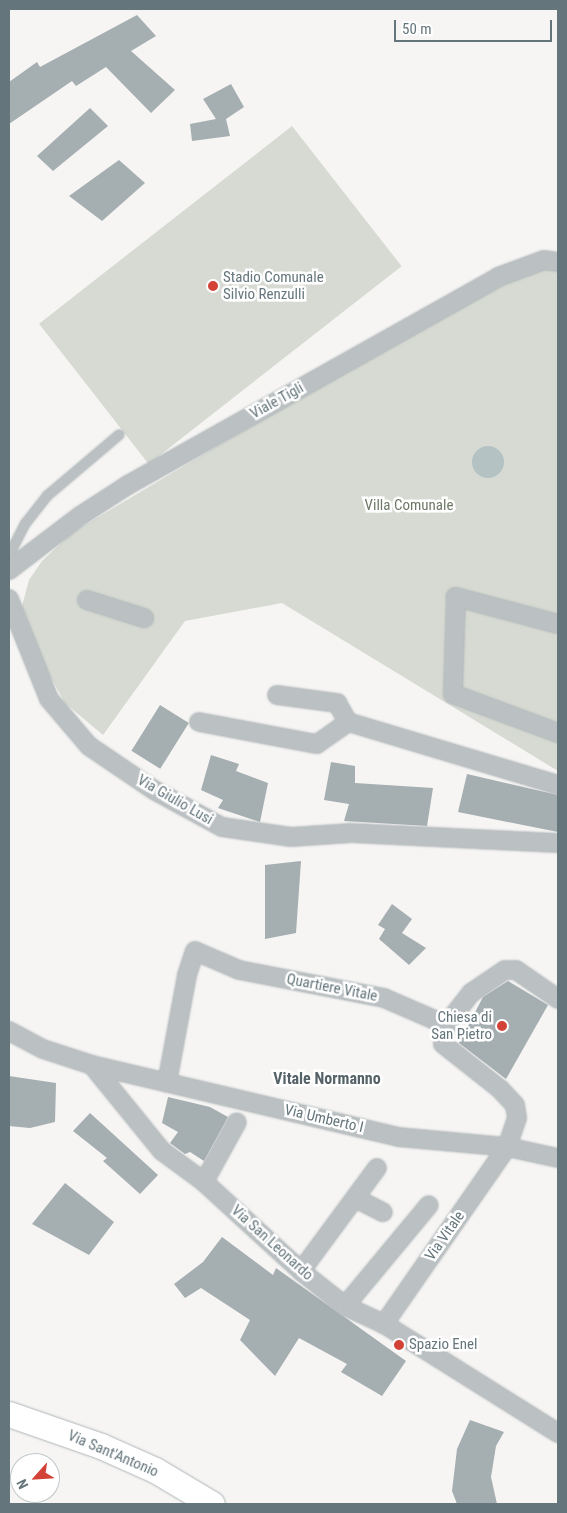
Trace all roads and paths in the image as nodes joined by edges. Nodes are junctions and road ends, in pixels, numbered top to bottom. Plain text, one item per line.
1 (558, 262) edge
2 (119, 434) dead end
3 (9, 554) edge
4 (9, 570) edge
5 (9, 599) edge
6 (87, 600) dead end
7 (144, 618) dead end
8 (558, 624) edge
9 (277, 695) dead end
10 (199, 722) dead end
11 (348, 722) junction
12 (558, 733) edge
13 (558, 785) edge
14 (558, 843) edge
15 (558, 999) edge
16 (446, 1025) junction
17 (9, 1031) edge
18 (92, 1065) junction
19 (166, 1083) junction
20 (238, 1122) dead end
21 (507, 1147) junction
22 (558, 1158) edge
23 (377, 1168) dead end
24 (204, 1182) junction
25 (358, 1199) junction
26 (429, 1205) dead end
27 (383, 1212) dead end
28 (301, 1271) junction
29 (345, 1306) junction
30 (384, 1324) junction
31 (9, 1414) edge
32 (558, 1433) edge
33 (212, 1504) edge

1 - 4 street, Viale Tigli
2 - 3 lane
5 - 14 street, Via Giulio Lusi
6 - 7 street
8 - 12 street
9 - 11 street
10 - 11 street
11 - 13 street
15 - 16 street
16 - 19 street, Quartiere Vitale
16 - 21 street
17 - 18 street
18 - 19 street, Via Umberto I
18 - 24 street, Via San Leonardo
19 - 21 street, Via Umberto I
20 - 24 street
21 - 22 street, Via Umberto I
21 - 30 street, Via Vitale
23 - 25 street
24 - 28 street, Via San Leonardo
25 - 27 street
25 - 28 street
26 - 29 street
28 - 29 street, Via San Leonardo
29 - 30 street, Via San Leonardo
30 - 32 street, Via San Leonardo
31 - 33 street, Via Sant'Antonio

